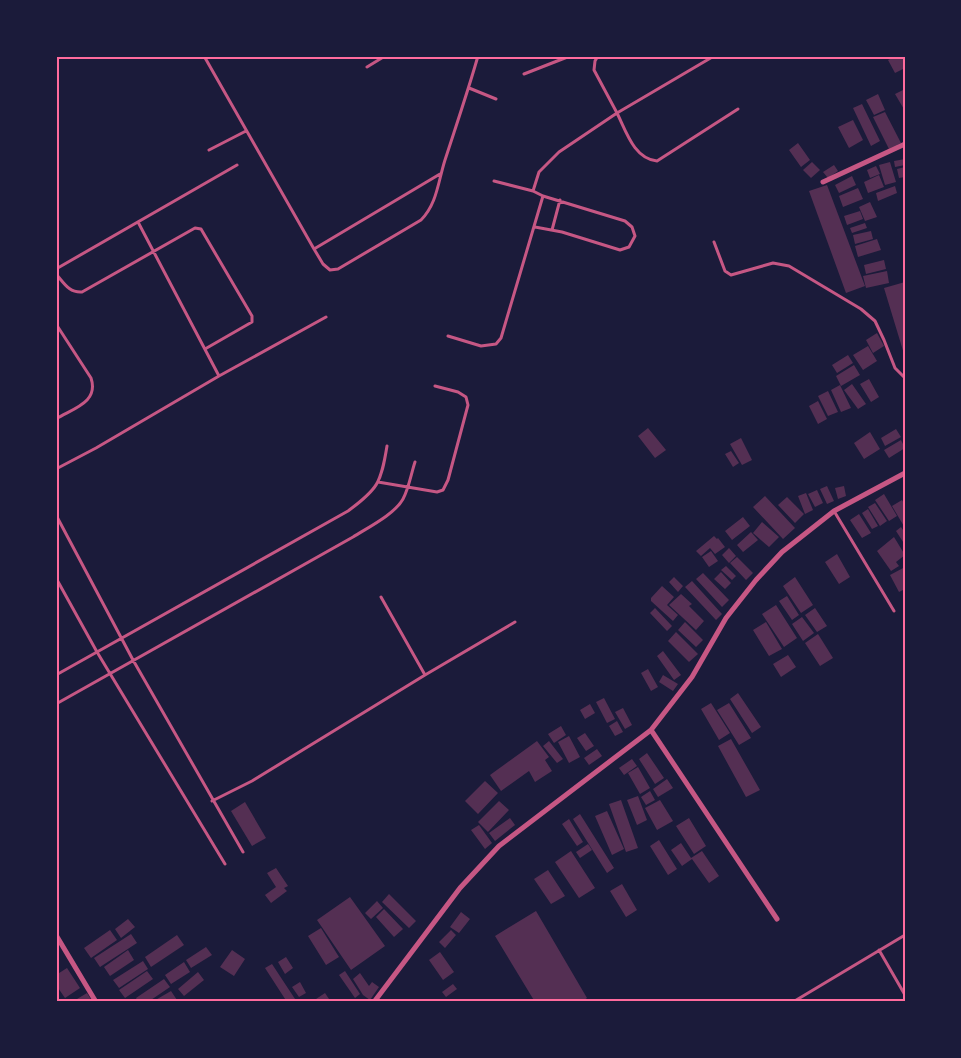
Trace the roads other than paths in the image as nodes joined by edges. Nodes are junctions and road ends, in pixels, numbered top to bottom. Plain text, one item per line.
1 (204, 56) edge
2 (385, 56) edge
3 (478, 56) edge
4 (570, 56) edge
5 (598, 56) edge
6 (714, 56) edge
7 (367, 66) dead end
8 (524, 74) dead end
9 (469, 88) junction
10 (496, 99) dead end
11 (738, 109) dead end
12 (617, 113) junction
13 (246, 131) junction
14 (905, 144) edge
15 (209, 150) dead end
16 (237, 165) dead end
17 (441, 174) junction
18 (494, 181) dead end
19 (823, 182) dead end
20 (533, 191) junction
21 (543, 196) junction
22 (560, 200) junction
23 (138, 222) junction
24 (535, 227) junction
25 (552, 230) junction
26 (714, 242) dead end
27 (314, 249) junction
28 (152, 252) junction
29 (56, 269) edge
30 (56, 274) edge
31 (326, 317) dead end
32 (56, 324) edge
33 (448, 336) dead end
34 (204, 349) junction
35 (219, 376) junction
36 (905, 378) edge
37 (435, 386) dead end
38 (56, 419) edge
39 (387, 446) dead end
40 (415, 462) dead end
41 (56, 469) edge
42 (905, 473) edge
43 (378, 482) junction
44 (408, 487) junction
45 (834, 512) junction
46 (56, 515) edge
47 (56, 578) edge
48 (382, 597) dead end
49 (894, 610) dead end
50 (515, 622) dead end
51 (122, 638) junction
52 (98, 652) junction
53 (133, 660) junction
54 (110, 673) junction
55 (56, 675) edge
56 (425, 675) junction
57 (56, 704) edge
58 (651, 730) junction
59 (212, 801) junction
60 (243, 852) dead end
61 (225, 864) dead end
62 (778, 920) dead end
63 (56, 935) edge
64 (905, 935) edge
65 (879, 950) junction
66 (905, 995) edge
67 (96, 1002) edge
68 (374, 1002) edge
69 (792, 1002) edge

1 - 13 lane
2 - 7 lane
3 - 9 lane
4 - 8 lane
5 - 12 lane
6 - 12 lane
9 - 10 lane
9 - 17 lane
11 - 12 lane
12 - 20 lane
13 - 15 lane
13 - 27 lane
14 - 19 street
16 - 23 lane
17 - 27 lane
17 - 27 lane
18 - 20 lane
20 - 21 lane
21 - 22 lane
21 - 24 lane
22 - 25 lane
22 - 25 lane
23 - 28 lane
23 - 29 lane
24 - 25 lane
24 - 33 lane
26 - 36 lane
28 - 30 lane
28 - 34 lane
28 - 34 lane
31 - 35 lane
32 - 38 lane
34 - 35 lane
35 - 41 lane
37 - 44 lane
39 - 43 lane
40 - 44 lane
42 - 45 street
43 - 44 lane
43 - 51 lane
44 - 53 lane
45 - 49 lane
45 - 58 street
46 - 51 lane
47 - 52 lane
48 - 56 lane
50 - 56 lane
51 - 52 lane
51 - 53 lane
52 - 54 lane
52 - 55 lane
53 - 54 lane
53 - 59 lane
54 - 57 lane
54 - 61 lane
56 - 59 lane
58 - 62 street
58 - 68 street
59 - 60 lane
63 - 67 street
64 - 65 lane
65 - 66 lane
65 - 69 lane

